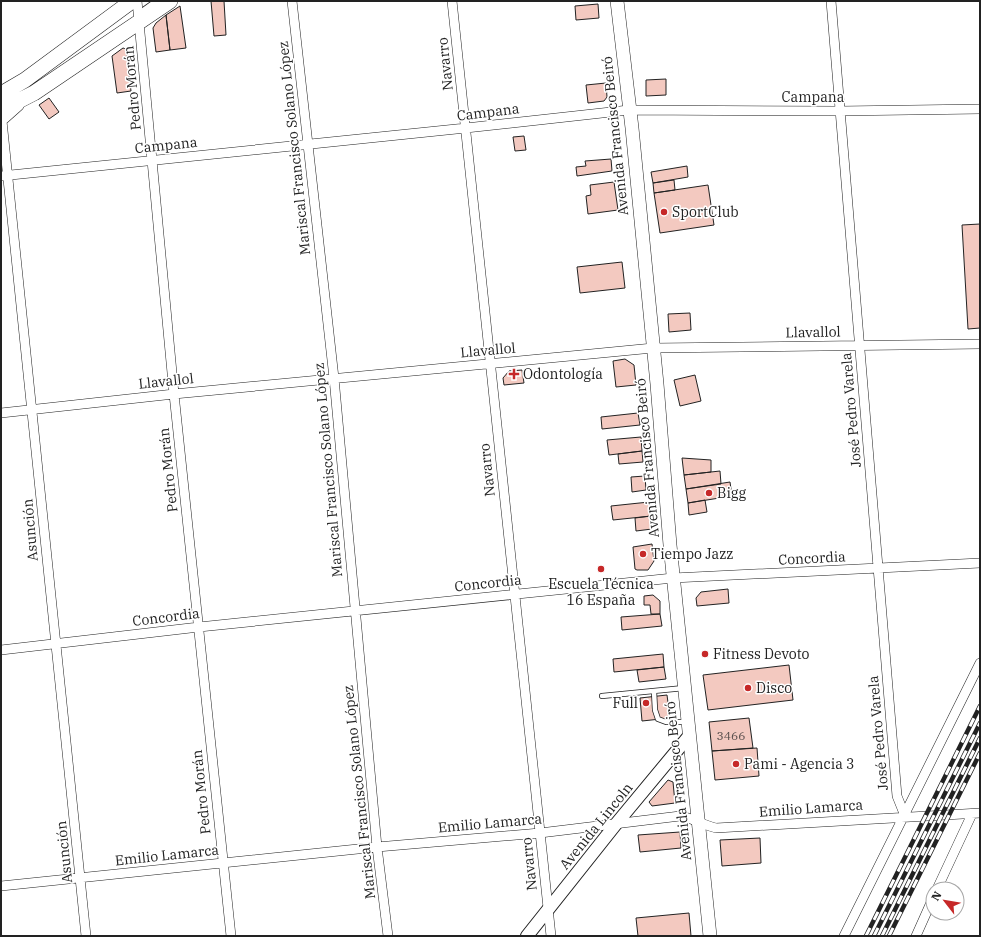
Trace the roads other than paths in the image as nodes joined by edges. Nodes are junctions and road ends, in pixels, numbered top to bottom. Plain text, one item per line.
1 (137, 1) edge
2 (156, 1) edge
3 (170, 1) edge
4 (292, 1) edge
5 (452, 1) edge
6 (616, 1) edge
7 (831, 1) edge
8 (136, 13) edge
9 (84, 52) dead end
10 (34, 93) junction
11 (1, 94) edge
12 (980, 109) edge
13 (629, 110) junction
14 (840, 111) junction
15 (1, 118) edge
16 (466, 128) junction
17 (308, 144) junction
18 (152, 160) junction
19 (4, 175) edge
20 (980, 344) edge
21 (860, 345) junction
22 (653, 348) junction
23 (490, 364) junction
24 (334, 378) junction
25 (174, 394) junction
26 (33, 410) junction
27 (1, 413) edge
28 (980, 563) edge
29 (879, 569) junction
30 (674, 578) junction
31 (516, 594) junction
32 (356, 612) junction
33 (199, 627) junction
34 (55, 644) junction
35 (1, 650) edge
36 (980, 663) edge
37 (685, 688) junction
38 (654, 691) junction
39 (602, 696) dead end
40 (688, 722) junction
41 (689, 736) junction
42 (976, 813) edge
43 (905, 816) junction
44 (698, 823) junction
45 (616, 824) junction
46 (540, 833) junction
47 (377, 848) junction
48 (223, 863) junction
49 (81, 878) junction
50 (941, 881) edge
51 (1, 886) edge
52 (548, 912) junction
53 (925, 916) edge
54 (86, 936) edge
55 (231, 936) edge
56 (388, 936) edge
57 (527, 936) edge
58 (551, 936) edge
59 (710, 936) edge
60 (844, 936) edge
61 (916, 936) edge

1 - 8 street, Pedro Morán
2 - 8 lane
3 - 8 main road
4 - 17 street, Mariscal Francisco Solano López
5 - 16 street, Navarro
6 - 13 main road, Avenida Francisco Beiró
7 - 14 street, José Pedro Varela
8 - 10 main road
8 - 11 main road
8 - 18 street, Pedro Morán
9 - 10 lane
10 - 15 main road
12 - 14 street, Campana
13 - 14 street, Campana
13 - 16 street, Campana
13 - 22 main road, Avenida Francisco Beiró
14 - 21 street, José Pedro Varela
15 - 19 street, Asunción
16 - 17 street, Campana
16 - 23 street, Navarro
17 - 18 street, Campana
17 - 24 street, Mariscal Francisco Solano López
18 - 19 street, Campana
18 - 25 street, Pedro Morán
19 - 26 street, Asunción
20 - 21 street, Llavallol
21 - 22 street, Llavallol
21 - 29 street, José Pedro Varela
22 - 23 street, Llavallol
22 - 30 main road, Avenida Francisco Beiró
23 - 24 street, Llavallol
23 - 31 street, Navarro
24 - 25 street, Llavallol
24 - 32 street, Mariscal Francisco Solano López
25 - 26 street, Llavallol
25 - 33 street, Pedro Morán
26 - 27 street, Llavallol
26 - 34 street, Asunción
28 - 29 street, Concordia
29 - 30 street, Concordia
29 - 43 street, José Pedro Varela
30 - 31 street, Concordia
30 - 37 main road, Avenida Francisco Beiró
31 - 32 street, Concordia
31 - 46 street, Navarro
32 - 33 street, Concordia
32 - 47 street, Mariscal Francisco Solano López
33 - 34 street, Concordia
33 - 48 street, Pedro Morán
34 - 35 street, Concordia
34 - 49 street, Asunción
36 - 43 street
37 - 38 lane
37 - 40 main road, Avenida Francisco Beiró
38 - 39 lane
38 - 40 lane
40 - 41 main road, Avenida Francisco Beiró
41 - 44 main road, Avenida Francisco Beiró
41 - 45 street, Avenida Lincoln
42 - 43 street, Emilio Lamarca
42 - 50 street
43 - 44 street, Emilio Lamarca
43 - 60 street
44 - 45 street, Emilio Lamarca
44 - 59 main road, Avenida Francisco Beiró
45 - 46 street, Emilio Lamarca
45 - 52 street, Avenida Lincoln
46 - 47 street, Emilio Lamarca
46 - 52 street, Navarro
47 - 48 street, Emilio Lamarca
47 - 56 street, Mariscal Francisco Solano López
48 - 49 street, Emilio Lamarca
48 - 55 street, Pedro Morán
49 - 51 street, Emilio Lamarca
49 - 54 street, Asunción
52 - 57 street, Avenida Lincoln
52 - 58 street, Navarro
53 - 61 street

